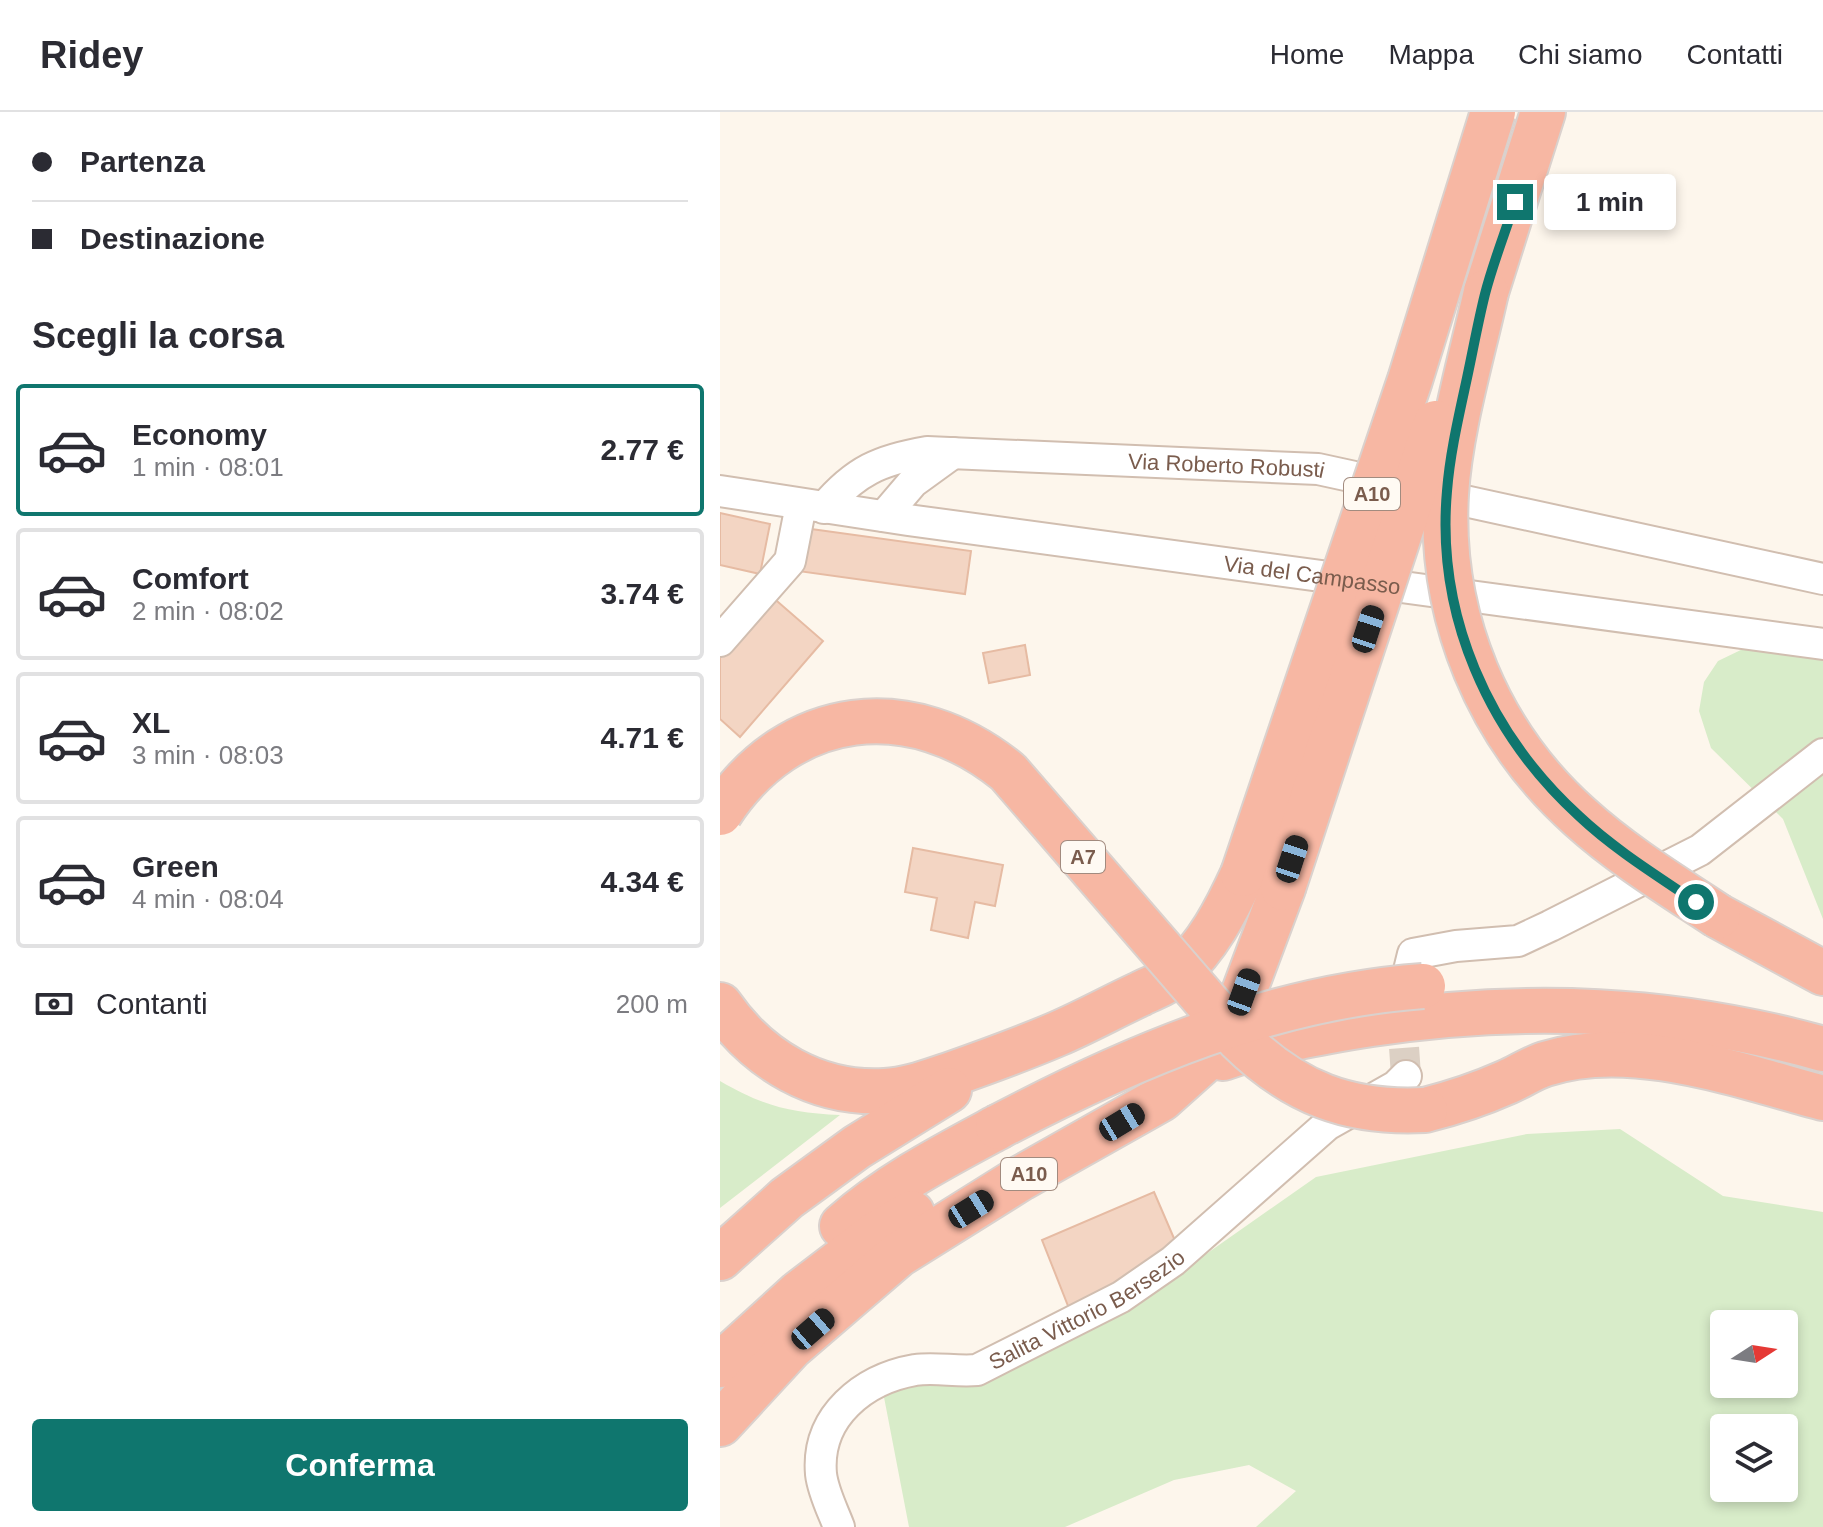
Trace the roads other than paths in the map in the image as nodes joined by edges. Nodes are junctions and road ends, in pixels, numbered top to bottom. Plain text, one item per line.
1 (1493, 112) edge
2 (1543, 112) edge
3 (1486, 292) junction
4 (953, 453) junction
5 (720, 491) edge
6 (812, 507) junction
7 (884, 516) junction
8 (1823, 579) edge
9 (720, 641) edge
10 (1823, 644) edge
11 (1823, 754) edge
12 (720, 813) edge
13 (1263, 881) junction
14 (1823, 973) edge
15 (1412, 994) junction
16 (720, 1005) edge
17 (1823, 1022) edge
18 (1823, 1049) edge
19 (1006, 1055) junction
20 (1416, 1093) junction
21 (1823, 1098) edge
22 (720, 1258) edge
23 (720, 1332) edge
24 (720, 1365) edge
25 (720, 1424) edge
26 (839, 1527) edge

1 - 13 highway, A10, bridge
2 - 3 highway, A10
3 - 13 highway, A10, bridge
3 - 14 highway, A10, bridge
4 - 6 street, Via Roberto Robusti
4 - 7 street
4 - 8 street, Via Roberto Robusti
5 - 6 street, Via del Campasso
6 - 7 street, Via del Campasso
6 - 9 street
7 - 10 street, Via del Campasso
11 - 15 street
12 - 20 highway, A7, bridge
13 - 19 highway, A10
13 - 25 highway, A10
15 - 17 highway
15 - 23 highway, bridge
16 - 19 highway
18 - 24 highway
19 - 22 highway
20 - 21 highway, A7
20 - 26 street, Salita Vittorio Bersezio

